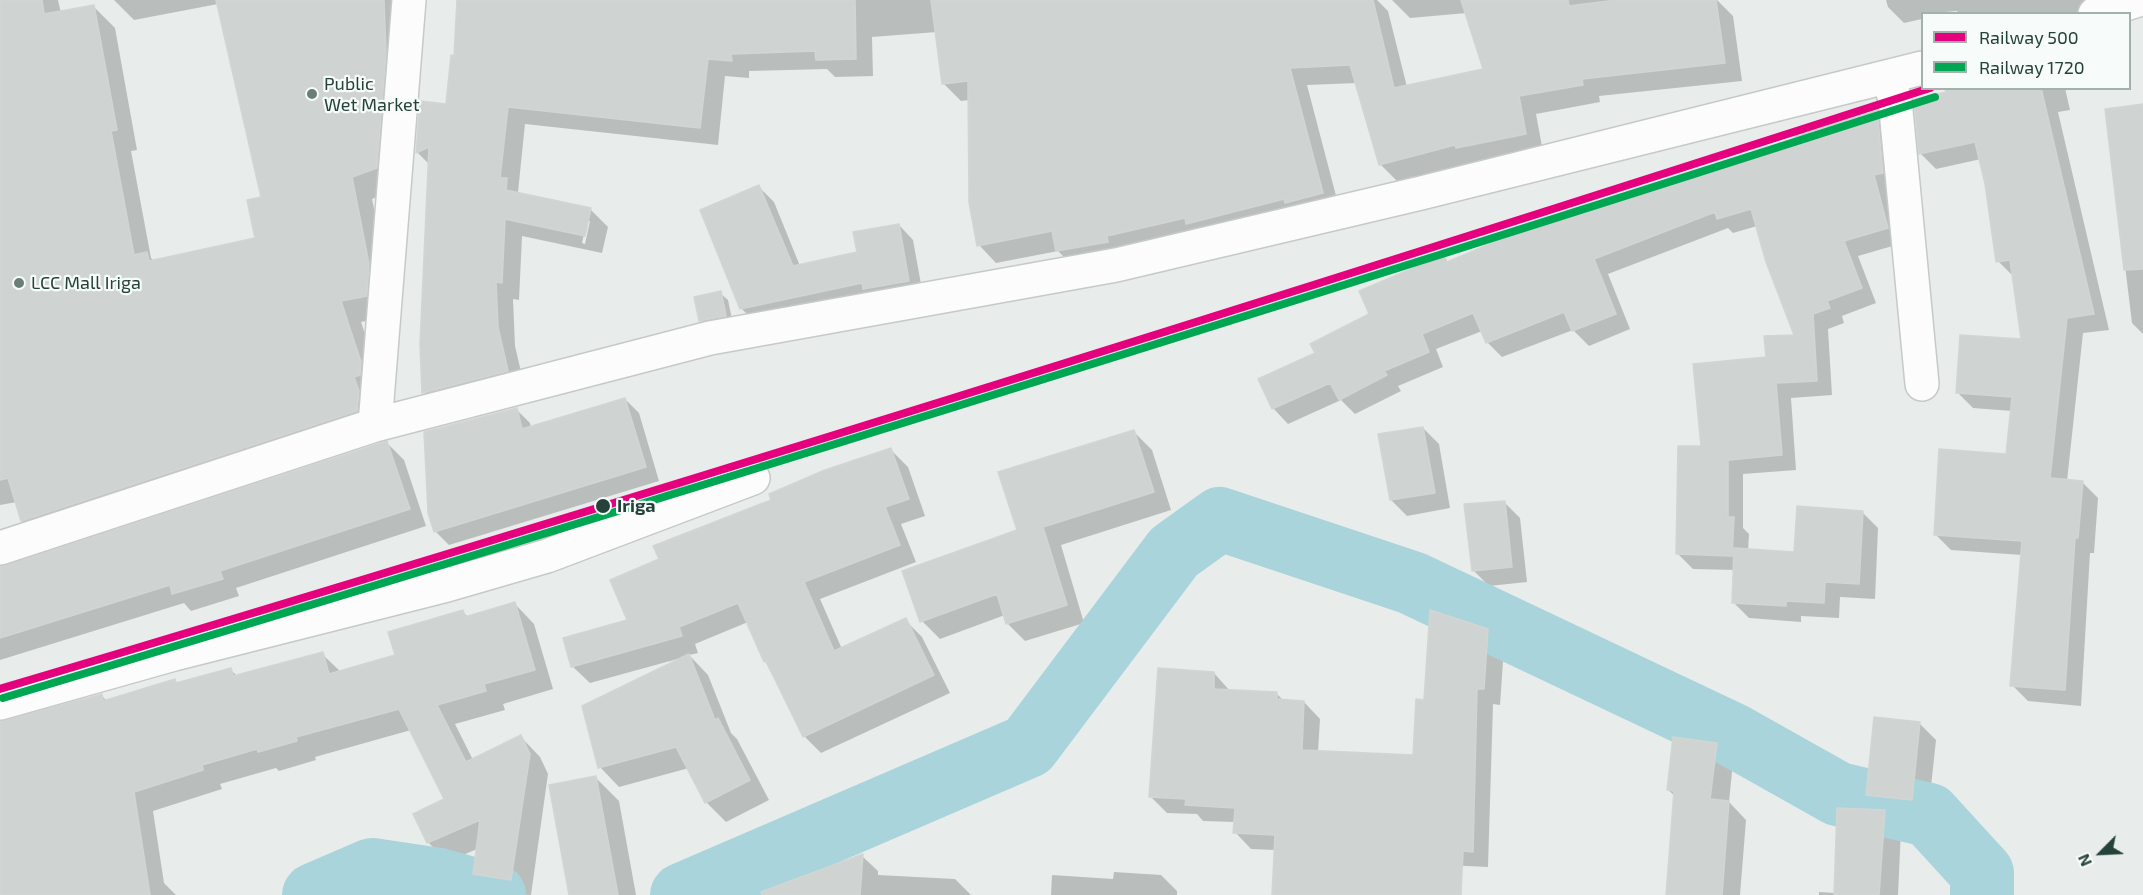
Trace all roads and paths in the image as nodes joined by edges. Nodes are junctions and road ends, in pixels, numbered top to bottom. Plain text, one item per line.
1 (409, 0) edge
2 (2138, 0) edge
3 (2101, 12) edge
4 (1921, 69) edge
5 (1889, 78) junction
6 (1922, 384) dead end
7 (375, 425) junction
8 (753, 478) dead end
9 (0, 548) edge
10 (0, 703) edge

1 - 7 street
2 - 3 street
4 - 5 street
5 - 6 street
5 - 7 street
7 - 9 street
8 - 10 street

